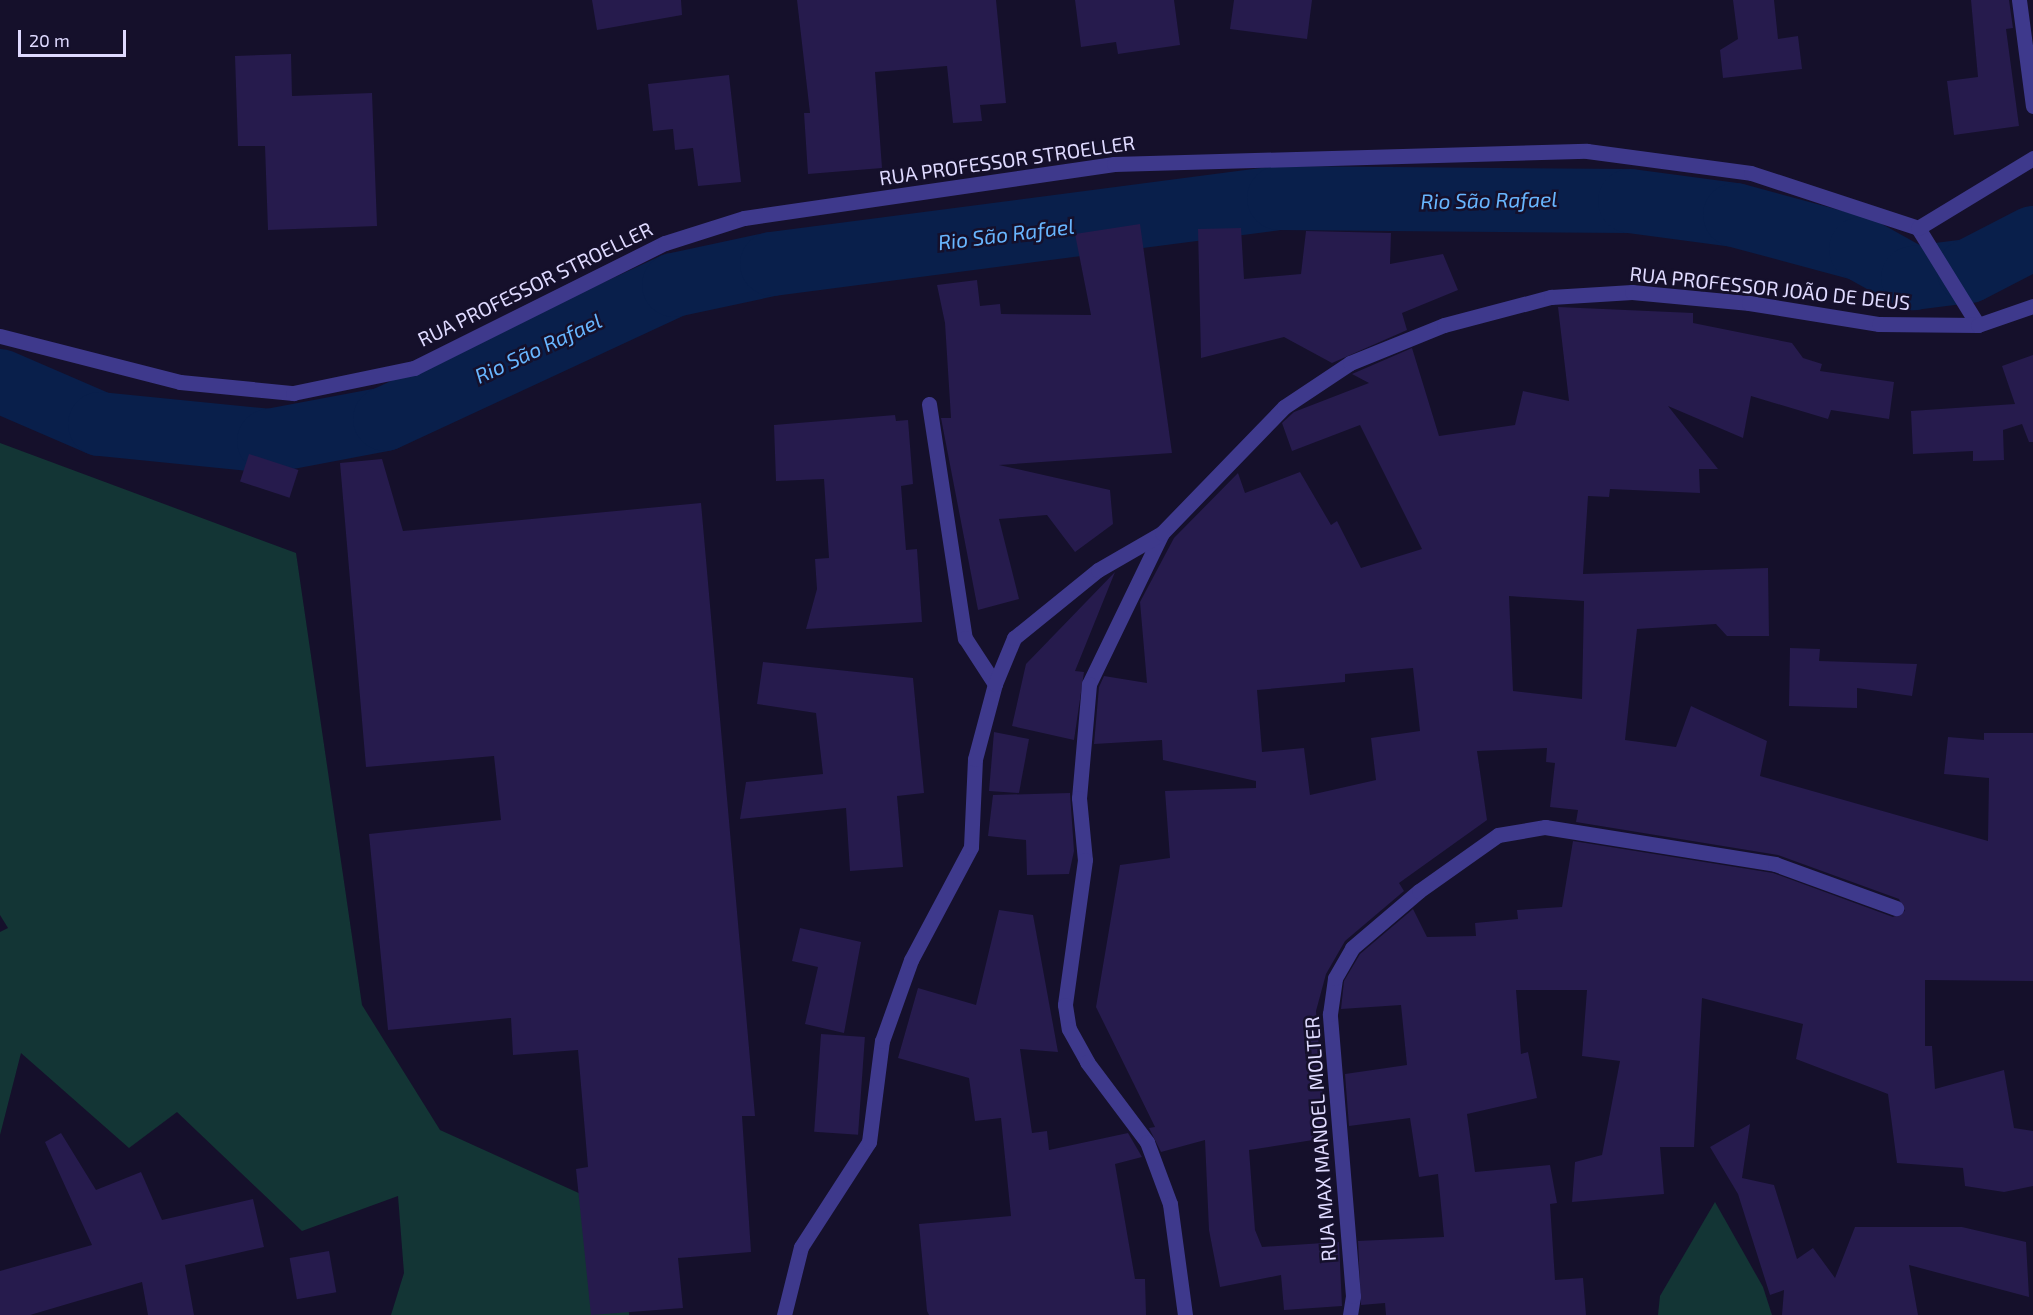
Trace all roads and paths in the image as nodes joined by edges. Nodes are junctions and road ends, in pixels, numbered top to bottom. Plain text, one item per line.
1 (2019, 0) edge
2 (2033, 105) edge
3 (2033, 158) edge
4 (1918, 228) junction
5 (2033, 306) edge
6 (1978, 324) junction
7 (0, 336) edge
8 (929, 404) dead end
9 (1162, 533) junction
10 (995, 684) junction
11 (1896, 908) dead end
12 (784, 1315) edge
13 (1185, 1315) edge
14 (1350, 1315) edge

1 - 2 street
3 - 4 street
4 - 6 street
4 - 7 street, RUA PROFESSOR STROELLER
5 - 6 street, RUA PROFESSOR JOÃO DE DEUS
6 - 9 street, RUA PROFESSOR JOÃO DE DEUS
8 - 10 street
9 - 10 street, RUA PROFESSOR JOÃO DE DEUS
9 - 13 street
10 - 12 street, RUA PROFESSOR JOÃO DE DEUS
11 - 14 street, RUA MAX MANOEL MOLTER

